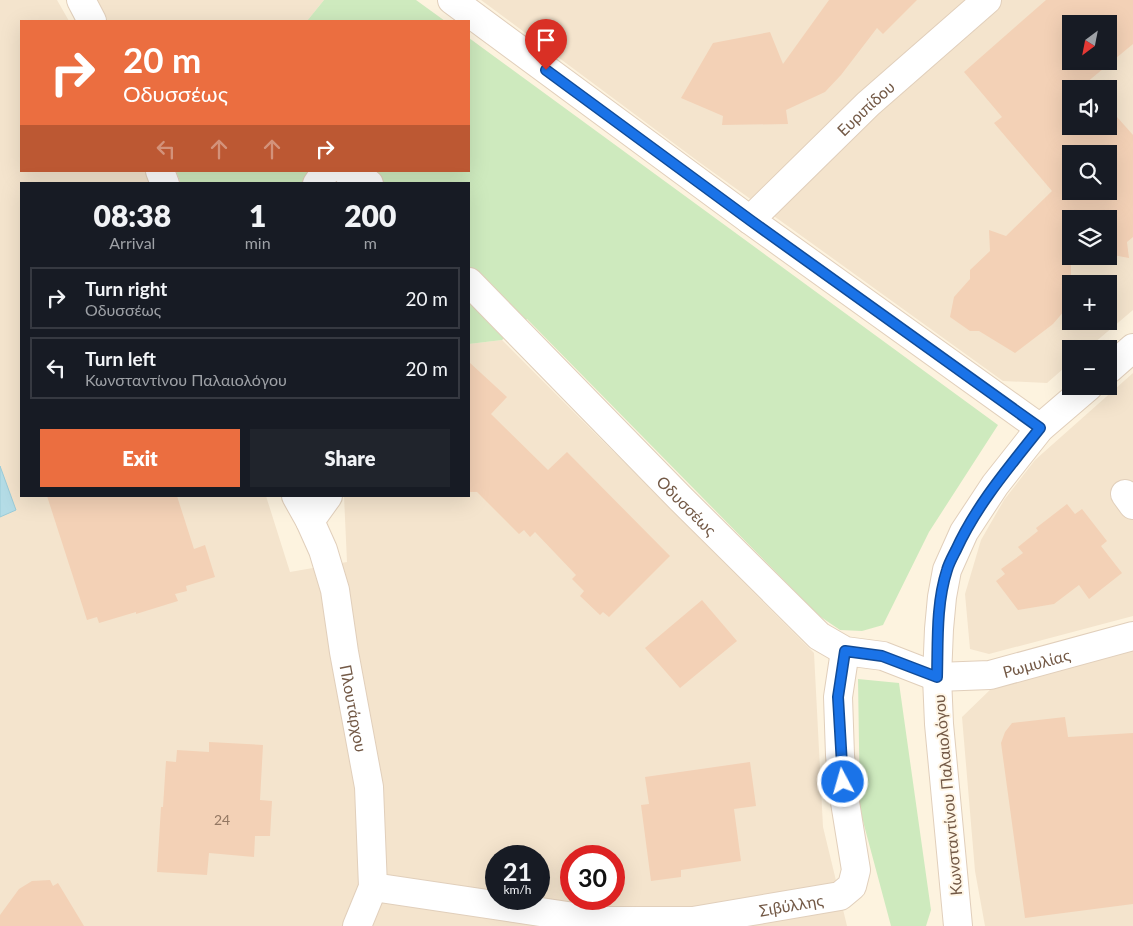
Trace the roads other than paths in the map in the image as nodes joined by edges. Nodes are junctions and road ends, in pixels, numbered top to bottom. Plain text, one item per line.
1 (81, 0) edge
2 (452, 0) edge
3 (987, 0) edge
4 (91, 20) edge
5 (349, 172) edge
6 (366, 182) edge
7 (750, 220) junction
8 (470, 283) edge
9 (1133, 348) edge
10 (1117, 362) edge
11 (1078, 395) edge
12 (1040, 428) junction
13 (297, 497) edge
14 (327, 497) edge
15 (310, 521) junction
16 (1133, 636) edge
17 (845, 651) junction
18 (937, 677) junction
19 (373, 887) junction
20 (357, 926) edge
21 (958, 926) edge

1 - 4 street
2 - 7 street
3 - 7 street, Ευριπίδου
5 - 6 street
7 - 12 street
8 - 17 street, Οδυσσέως
9 - 10 street
11 - 12 street, Κωνσταντίνου Παλαιολόγου
12 - 18 street, Κωνσταντίνου Παλαιολόγου
13 - 15 street, Πλουτάρχου
14 - 15 street
15 - 19 street, Πλουτάρχου
16 - 18 street, Ρωμυλίας
17 - 18 street, Οδυσσέως
17 - 19 street, Σιβύλλης
18 - 21 street, Κωνσταντίνου Παλαιολόγου
19 - 20 street, Πλουτάρχου

